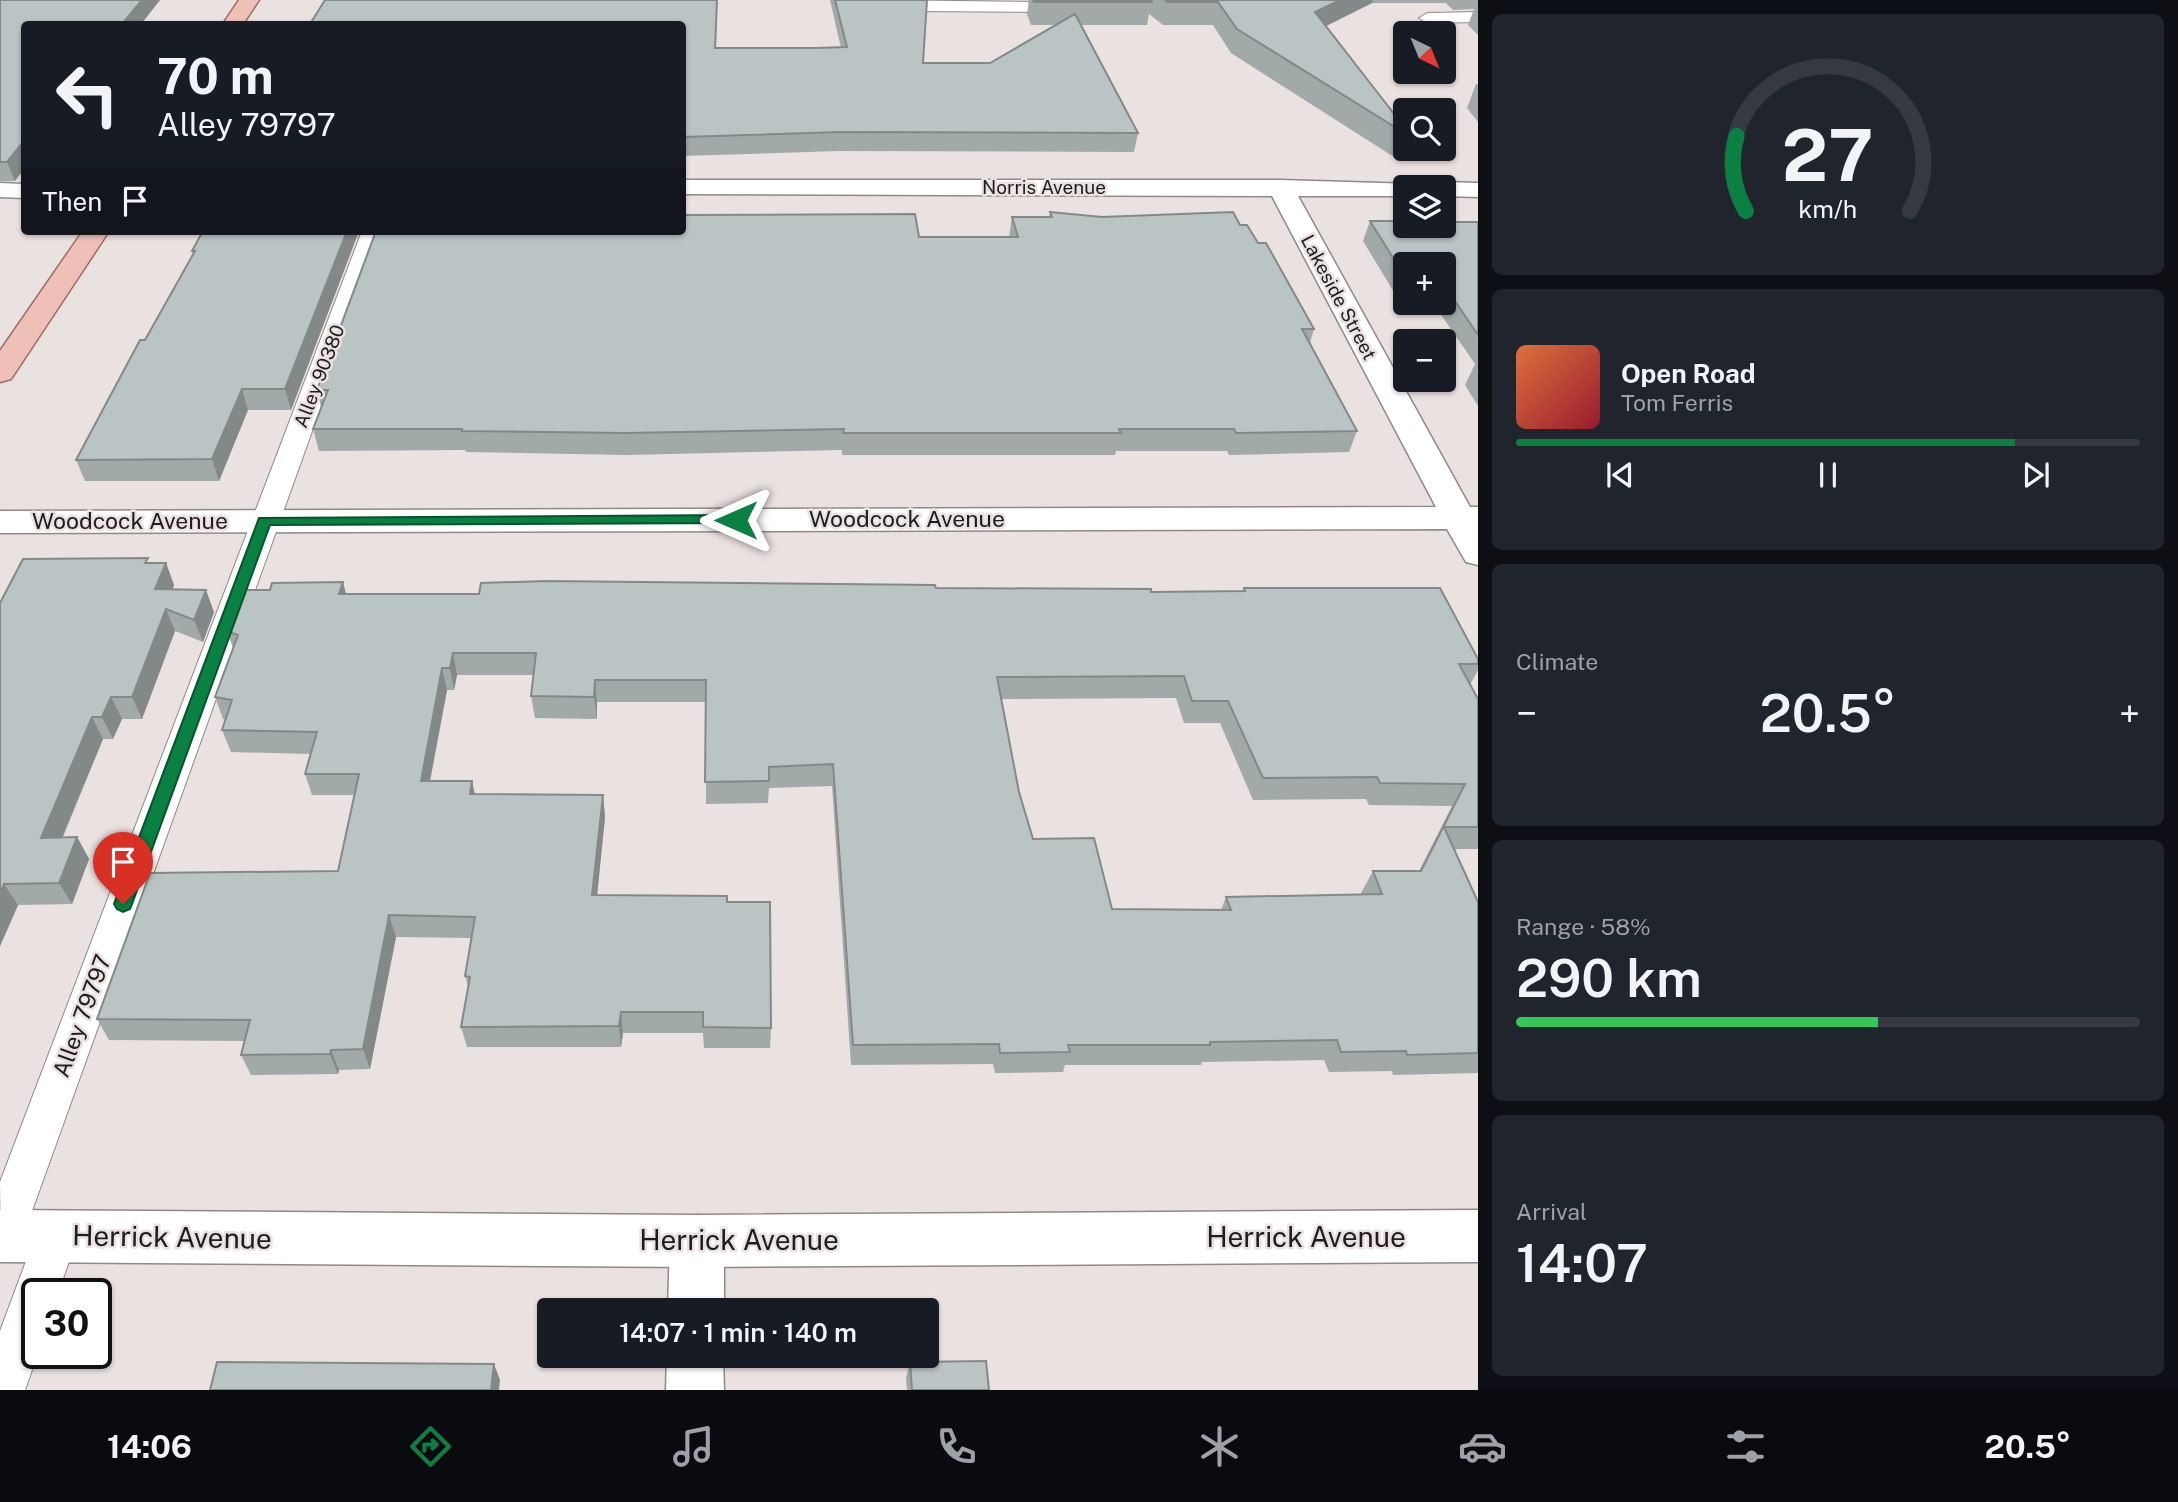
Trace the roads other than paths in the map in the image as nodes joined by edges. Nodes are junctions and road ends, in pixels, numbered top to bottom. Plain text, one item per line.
1 (249, 0) edge
2 (881, 0) edge
3 (1046, 7) dead end
4 (1478, 17) edge
5 (1427, 18) dead end
6 (235, 21) edge
7 (686, 187) edge
8 (1280, 187) junction
9 (1393, 189) edge
10 (1456, 189) edge
11 (0, 190) edge
12 (1478, 190) edge
13 (21, 191) edge
14 (93, 235) edge
15 (371, 235) edge
16 (0, 373) edge
17 (1467, 518) edge
18 (264, 521) junction
19 (0, 522) edge
20 (1478, 554) edge
21 (1, 1236) edge
22 (56, 1236) junction
23 (1478, 1236) edge
24 (697, 1241) junction
25 (696, 1298) edge
26 (695, 1368) edge
27 (2, 1390) edge
28 (695, 1390) edge

1 - 6 main road
2 - 3 lane
4 - 5 lane
7 - 8 street, Norris Avenue
8 - 9 street, Norris Avenue
8 - 17 street, Lakeside Street
10 - 12 street
11 - 13 street
14 - 16 main road
15 - 18 lane, Alley 90380
17 - 18 street, Woodcock Avenue
17 - 20 street, Lakeside Street
18 - 19 street, Woodcock Avenue
18 - 21 lane, Alley 79797
21 - 22 street, Herrick Avenue
22 - 24 street, Herrick Avenue
22 - 27 lane
23 - 24 street, Herrick Avenue
24 - 25 street
26 - 28 street

